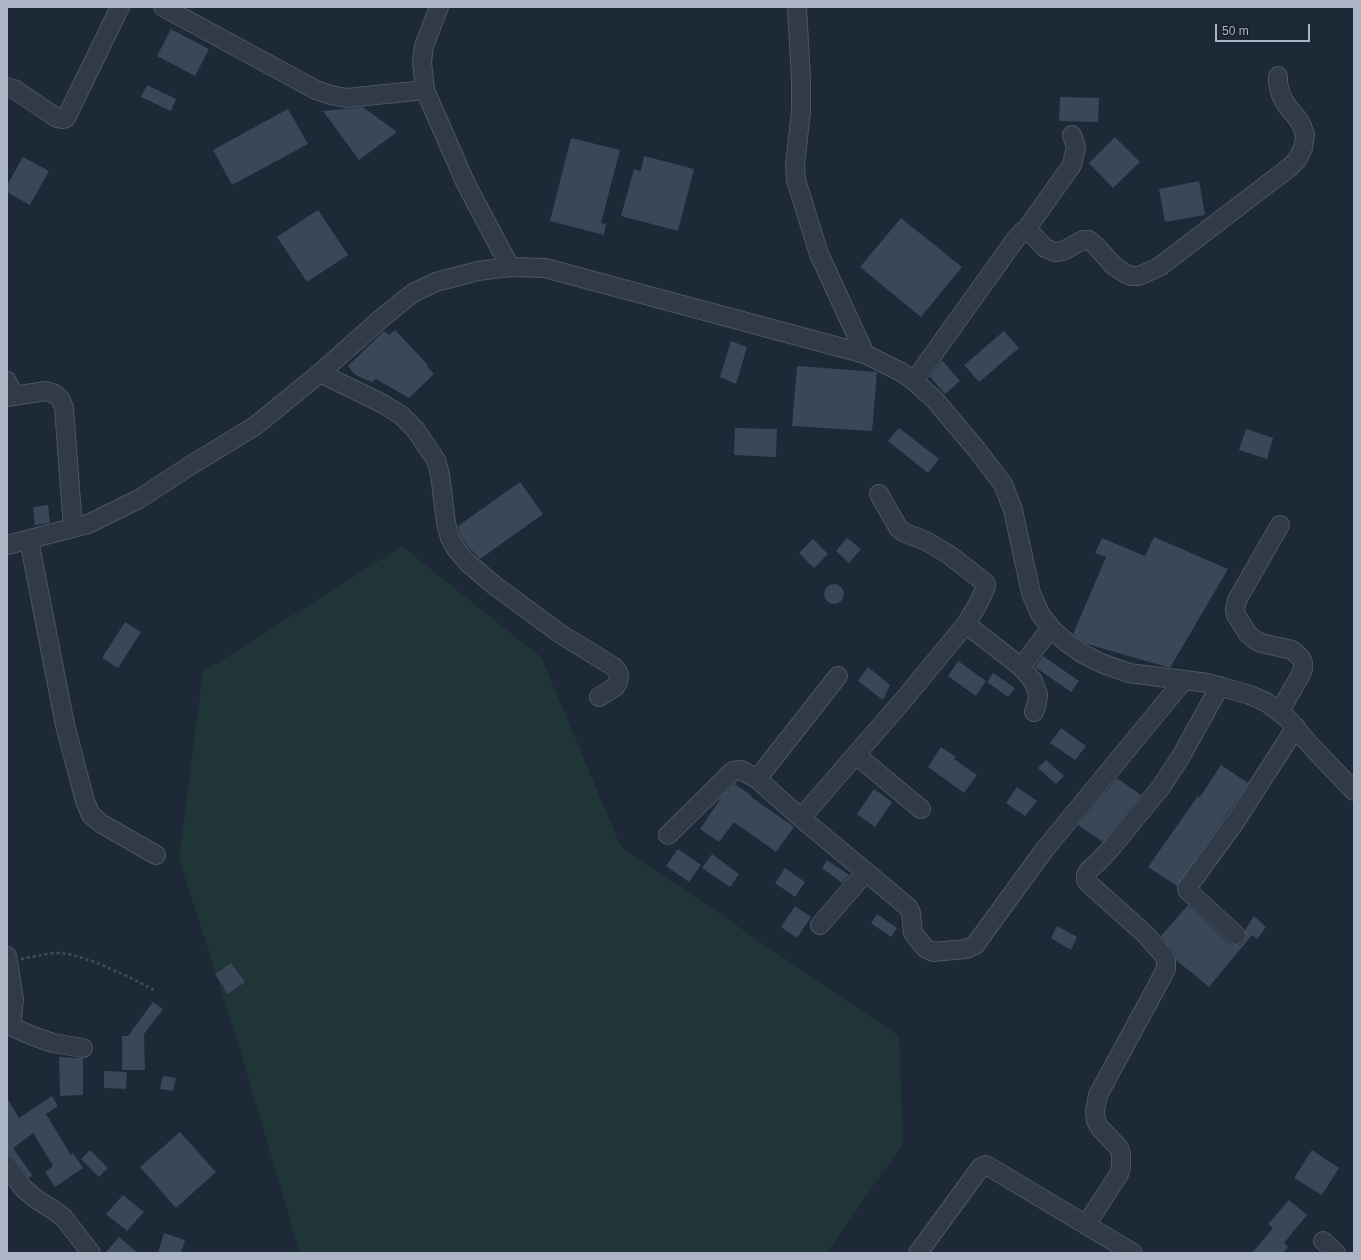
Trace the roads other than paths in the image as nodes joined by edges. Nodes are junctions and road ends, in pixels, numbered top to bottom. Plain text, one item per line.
1 (120, 7) edge
2 (163, 7) edge
3 (440, 7) edge
4 (796, 7) edge
5 (1278, 76) dead end
6 (7, 87) edge
7 (425, 90) junction
8 (1072, 135) dead end
9 (1025, 231) junction
10 (510, 268) junction
11 (865, 354) junction
12 (320, 373) junction
13 (914, 381) junction
14 (9, 392) edge
15 (879, 494) dead end
16 (1280, 525) dead end
17 (73, 528) junction
18 (29, 540) junction
19 (7, 545) edge
20 (966, 624) junction
21 (1051, 628) junction
22 (1021, 667) junction
23 (838, 676) dead end
24 (1184, 680) junction
25 (1220, 686) junction
26 (599, 697) dead end
27 (1280, 711) junction
28 (1034, 712) dead end
29 (1296, 727) junction
30 (856, 755) junction
31 (757, 780) junction
32 (1354, 791) edge
33 (921, 809) dead end
34 (801, 818) junction
35 (668, 835) dead end
36 (156, 855) dead end
37 (866, 872) junction
38 (820, 925) dead end
39 (1236, 935) dead end
40 (8, 959) edge
41 (7, 1024) edge
42 (83, 1048) dead end
43 (7, 1165) edge
44 (1086, 1225) junction
45 (1323, 1241) dead end
46 (91, 1253) edge
47 (918, 1253) edge
48 (1133, 1253) edge
49 (1336, 1253) edge

1 - 6 street
2 - 7 street
3 - 7 street
4 - 11 street
5 - 9 street
7 - 10 street
8 - 9 street
9 - 13 street
10 - 11 street
10 - 12 street
11 - 13 street
12 - 17 street
12 - 26 street
13 - 21 street
14 - 17 street
15 - 20 street
16 - 27 street
17 - 18 street
18 - 19 street
18 - 36 street
20 - 22 street
20 - 30 street
21 - 22 street
21 - 24 street
22 - 28 street
23 - 31 street
24 - 25 street
24 - 37 street
25 - 27 street
25 - 44 street
27 - 29 street
29 - 32 street
29 - 39 street
30 - 33 street
30 - 34 street
31 - 34 street
31 - 35 street
34 - 37 street
37 - 38 street
40 - 41 street
41 - 42 street
43 - 46 street
44 - 47 street
44 - 48 street
45 - 49 street

